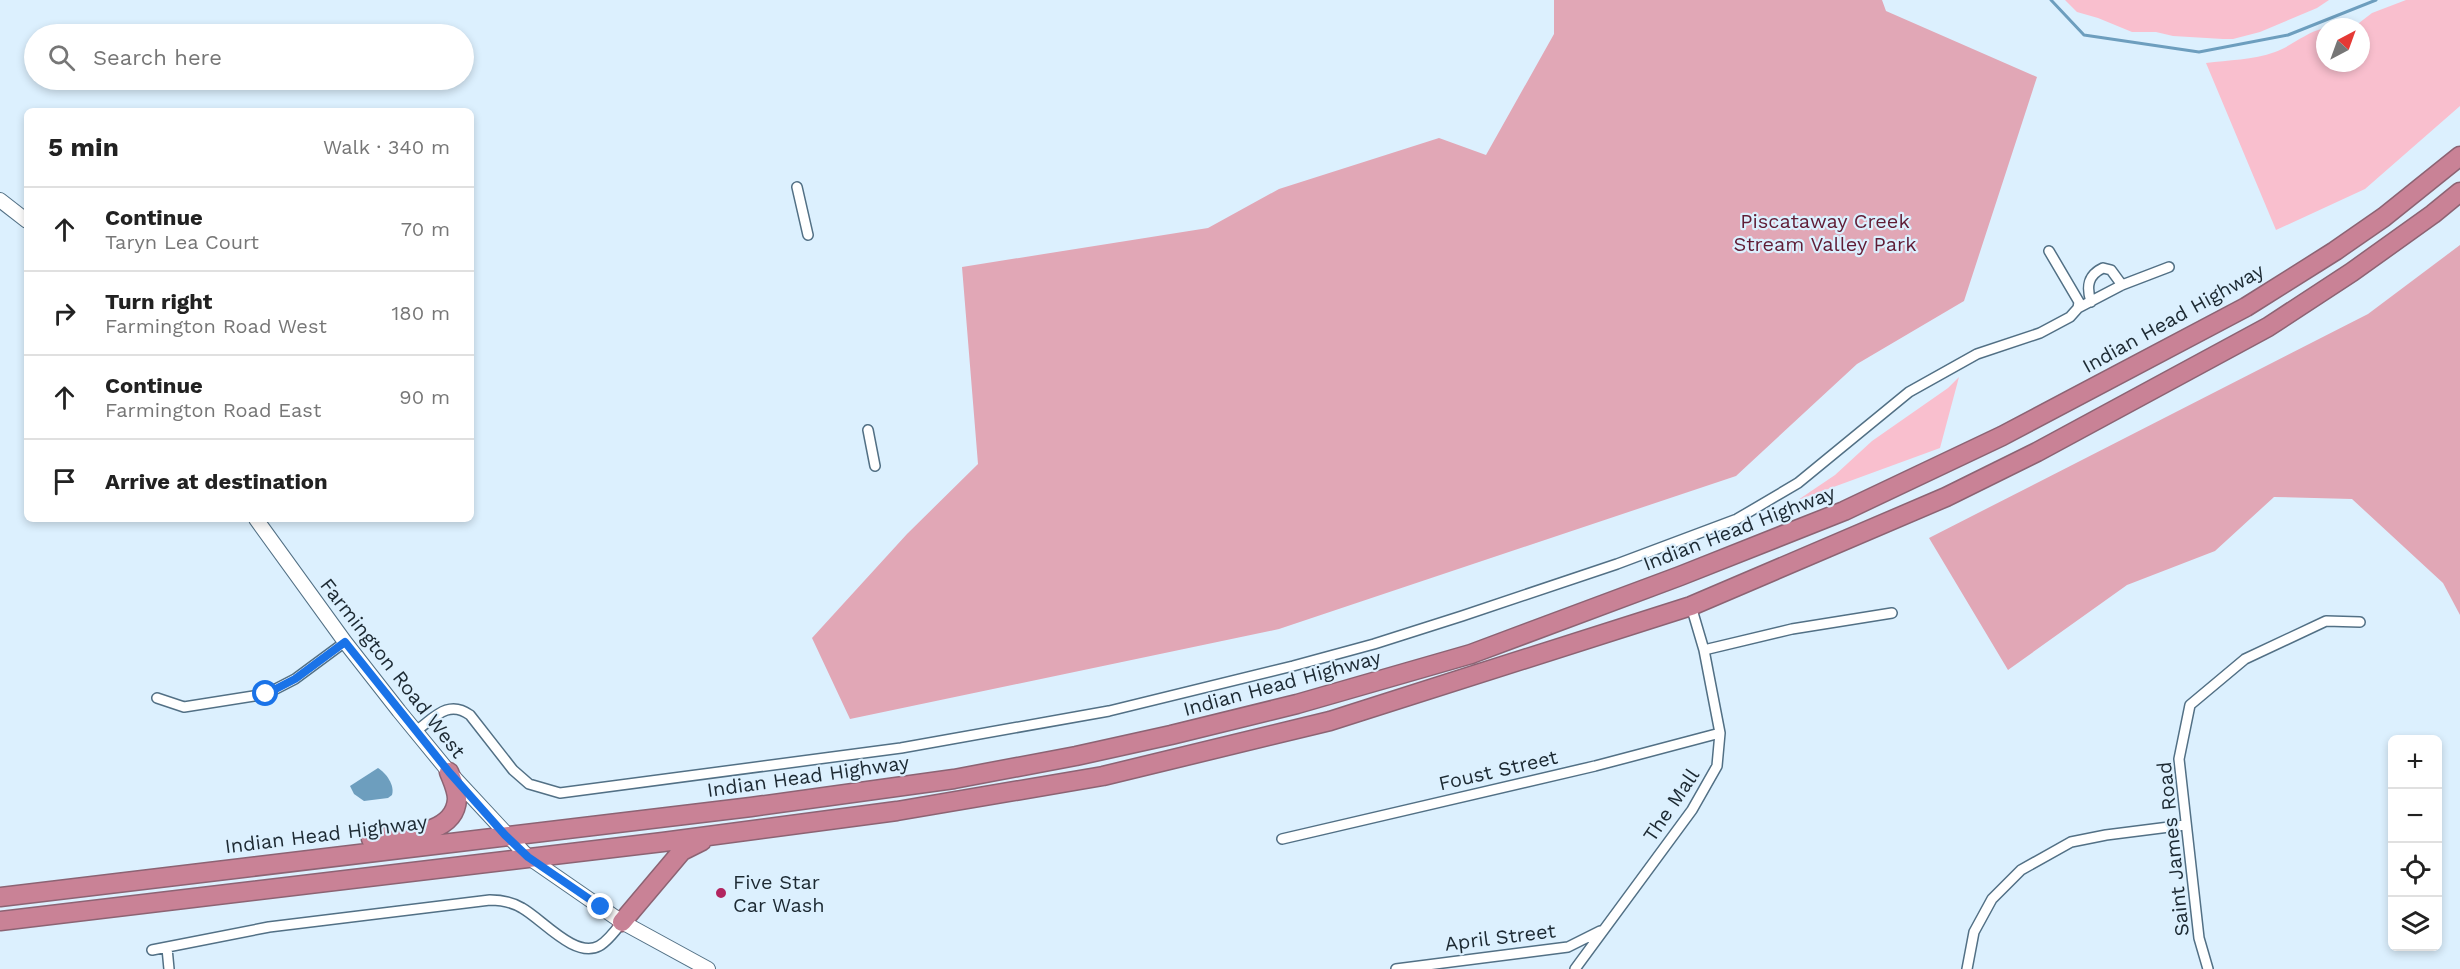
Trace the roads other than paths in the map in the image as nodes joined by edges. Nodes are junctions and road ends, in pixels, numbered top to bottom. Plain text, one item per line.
1 (2460, 156) edge
2 (797, 187) dead end
3 (2460, 192) edge
4 (0, 200) edge
5 (24, 219) edge
6 (808, 235) dead end
7 (2049, 251) dead end
8 (2169, 267) dead end
9 (2122, 285) junction
10 (2091, 302) junction
11 (2078, 308) junction
12 (868, 430) dead end
13 (875, 466) dead end
14 (258, 522) edge
15 (1691, 606) junction
16 (1892, 613) dead end
17 (2360, 621) dead end
18 (345, 642) junction
19 (1704, 650) junction
20 (157, 698) dead end
21 (416, 731) junction
22 (1720, 733) junction
23 (449, 772) junction
24 (2186, 825) junction
25 (760, 828) junction
26 (505, 835) junction
27 (1282, 839) dead end
28 (528, 857) junction
29 (220, 870) junction
30 (0, 897) edge
31 (0, 921) edge
32 (622, 922) junction
33 (1605, 928) junction
34 (167, 948) junction
35 (152, 950) dead end
36 (170, 969) edge
37 (708, 969) edge
38 (1396, 969) edge
39 (1575, 969) edge
40 (1967, 969) edge
41 (2208, 969) edge

1 - 26 highway, Indian Head Highway
2 - 6 street
3 - 15 highway
4 - 5 street
7 - 11 street
8 - 9 street
9 - 10 street
9 - 10 street
10 - 11 street
11 - 21 street
12 - 13 street
14 - 18 street, Farmington Road West
15 - 19 street, The Mall
15 - 25 highway
16 - 19 street
17 - 24 street, Saint James Road
18 - 20 street
18 - 21 street, Farmington Road West
19 - 22 street, The Mall
21 - 23 street, Farmington Road West
22 - 27 street, Foust Street
22 - 33 street, The Mall
23 - 26 street, Farmington Road West
23 - 29 highway
24 - 40 street
24 - 41 street, Saint James Road
25 - 28 highway
25 - 32 highway
26 - 28 street, Farmington Road West
26 - 29 highway, Indian Head Highway
28 - 31 highway
28 - 32 street, Farmington Road West
29 - 30 highway, Indian Head Highway
32 - 34 street
32 - 37 street, Farmington Road West
33 - 38 street, April Street
33 - 39 street, The Mall
34 - 35 street
34 - 36 street

